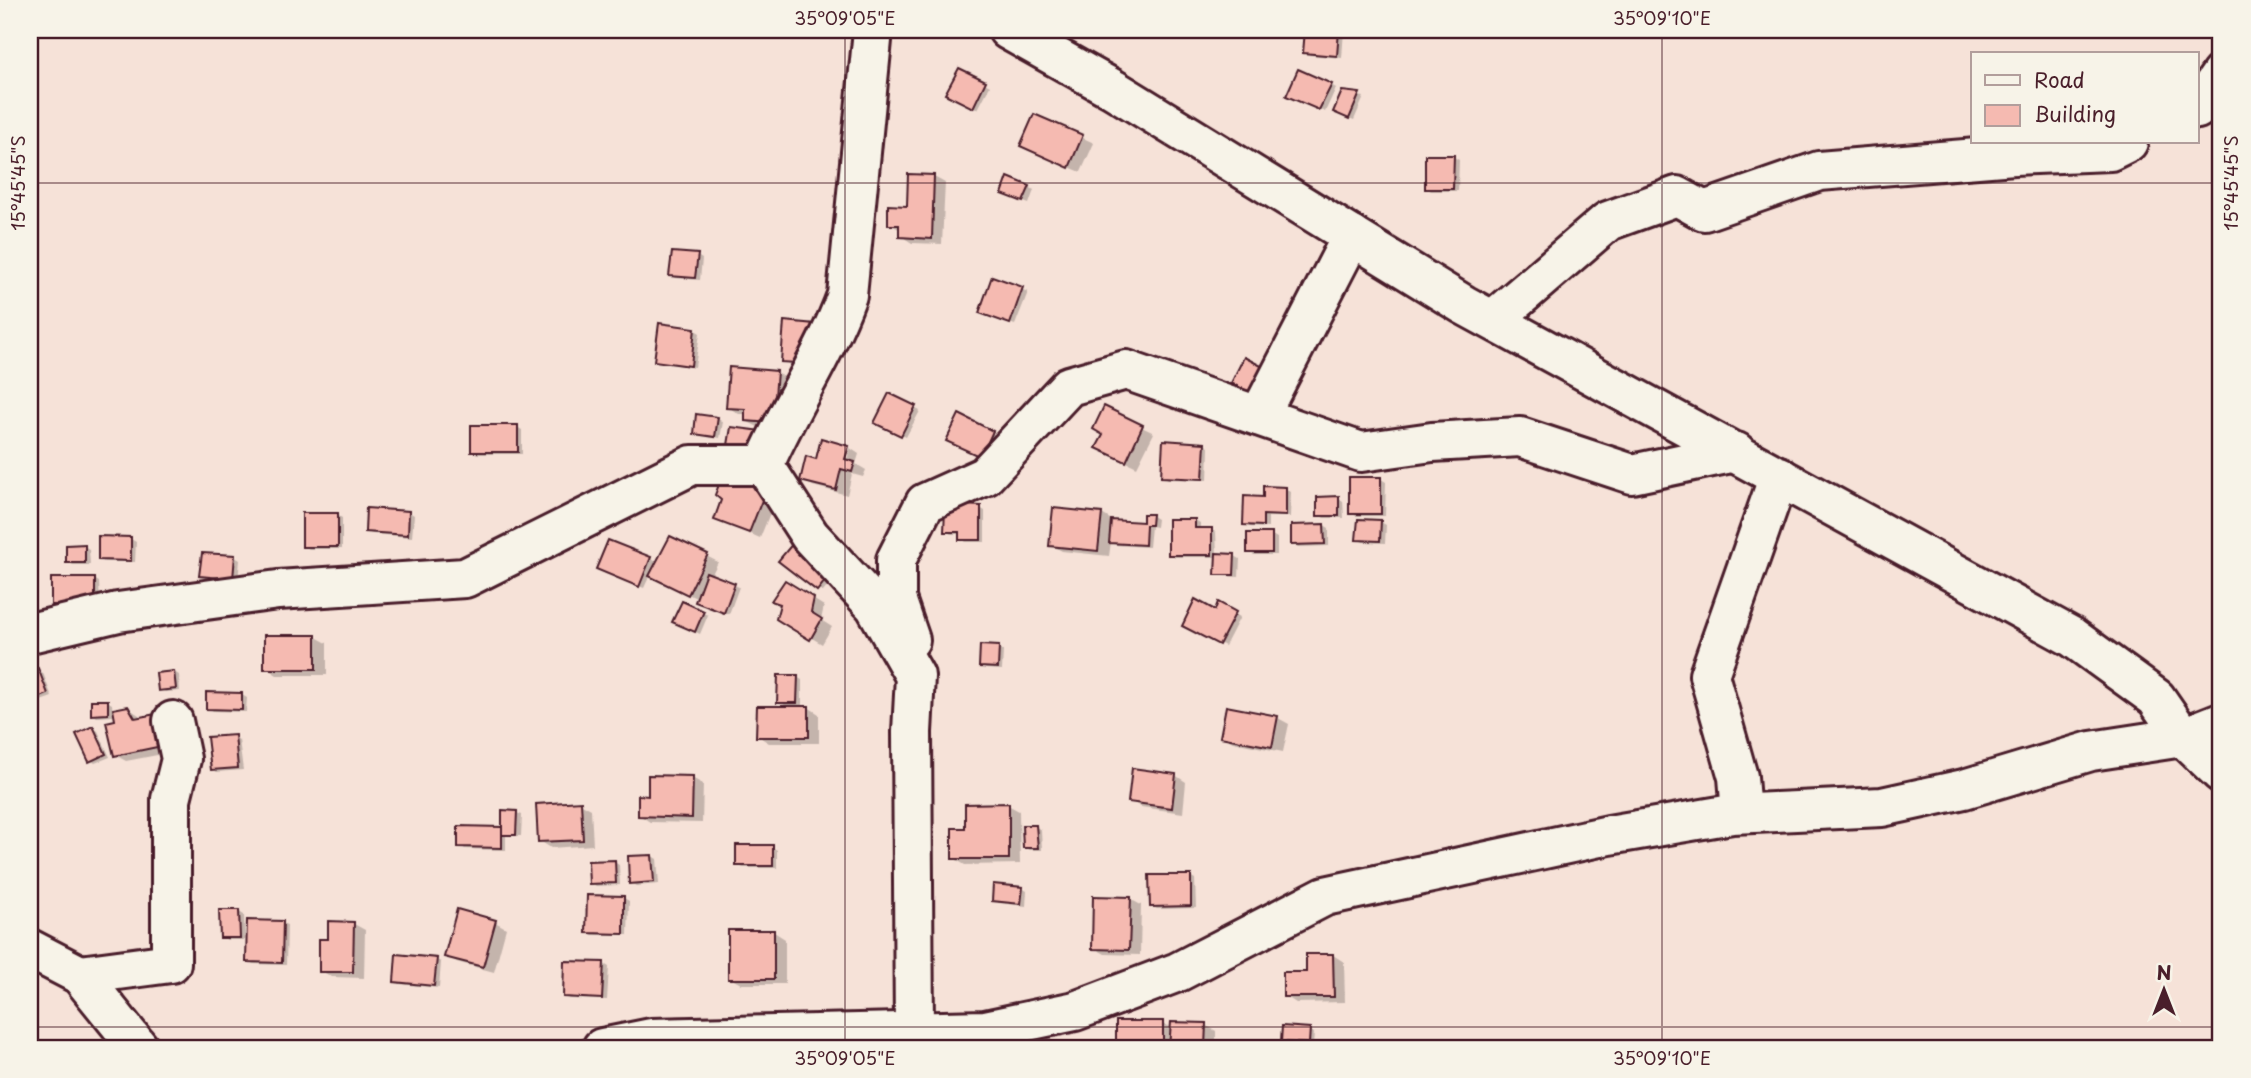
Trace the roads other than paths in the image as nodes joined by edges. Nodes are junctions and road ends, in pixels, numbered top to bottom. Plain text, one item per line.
1 (873, 30) edge
2 (1008, 30) edge
3 (2221, 74) edge
4 (2198, 108) edge
5 (2124, 144) edge
6 (1352, 236) junction
7 (1493, 320) junction
8 (1259, 416) junction
9 (1736, 452) junction
10 (764, 465) junction
11 (1779, 475) junction
12 (30, 633) edge
13 (915, 676) junction
14 (173, 721) dead end
15 (2221, 722) edge
16 (2183, 737) junction
17 (2221, 773) edge
18 (1741, 813) junction
19 (30, 949) edge
20 (80, 975) junction
21 (914, 1032) junction
22 (139, 1048) edge
23 (603, 1048) edge

1 - 10 street
2 - 6 street
3 - 4 street
5 - 7 street
6 - 7 street
6 - 8 street
7 - 9 street
8 - 9 street
8 - 13 street
9 - 11 street
10 - 12 street
10 - 13 street
11 - 16 street
11 - 18 street
13 - 21 street
14 - 20 street
15 - 16 street
16 - 17 street
16 - 18 street
18 - 21 street
19 - 20 street
20 - 22 street
21 - 23 street

